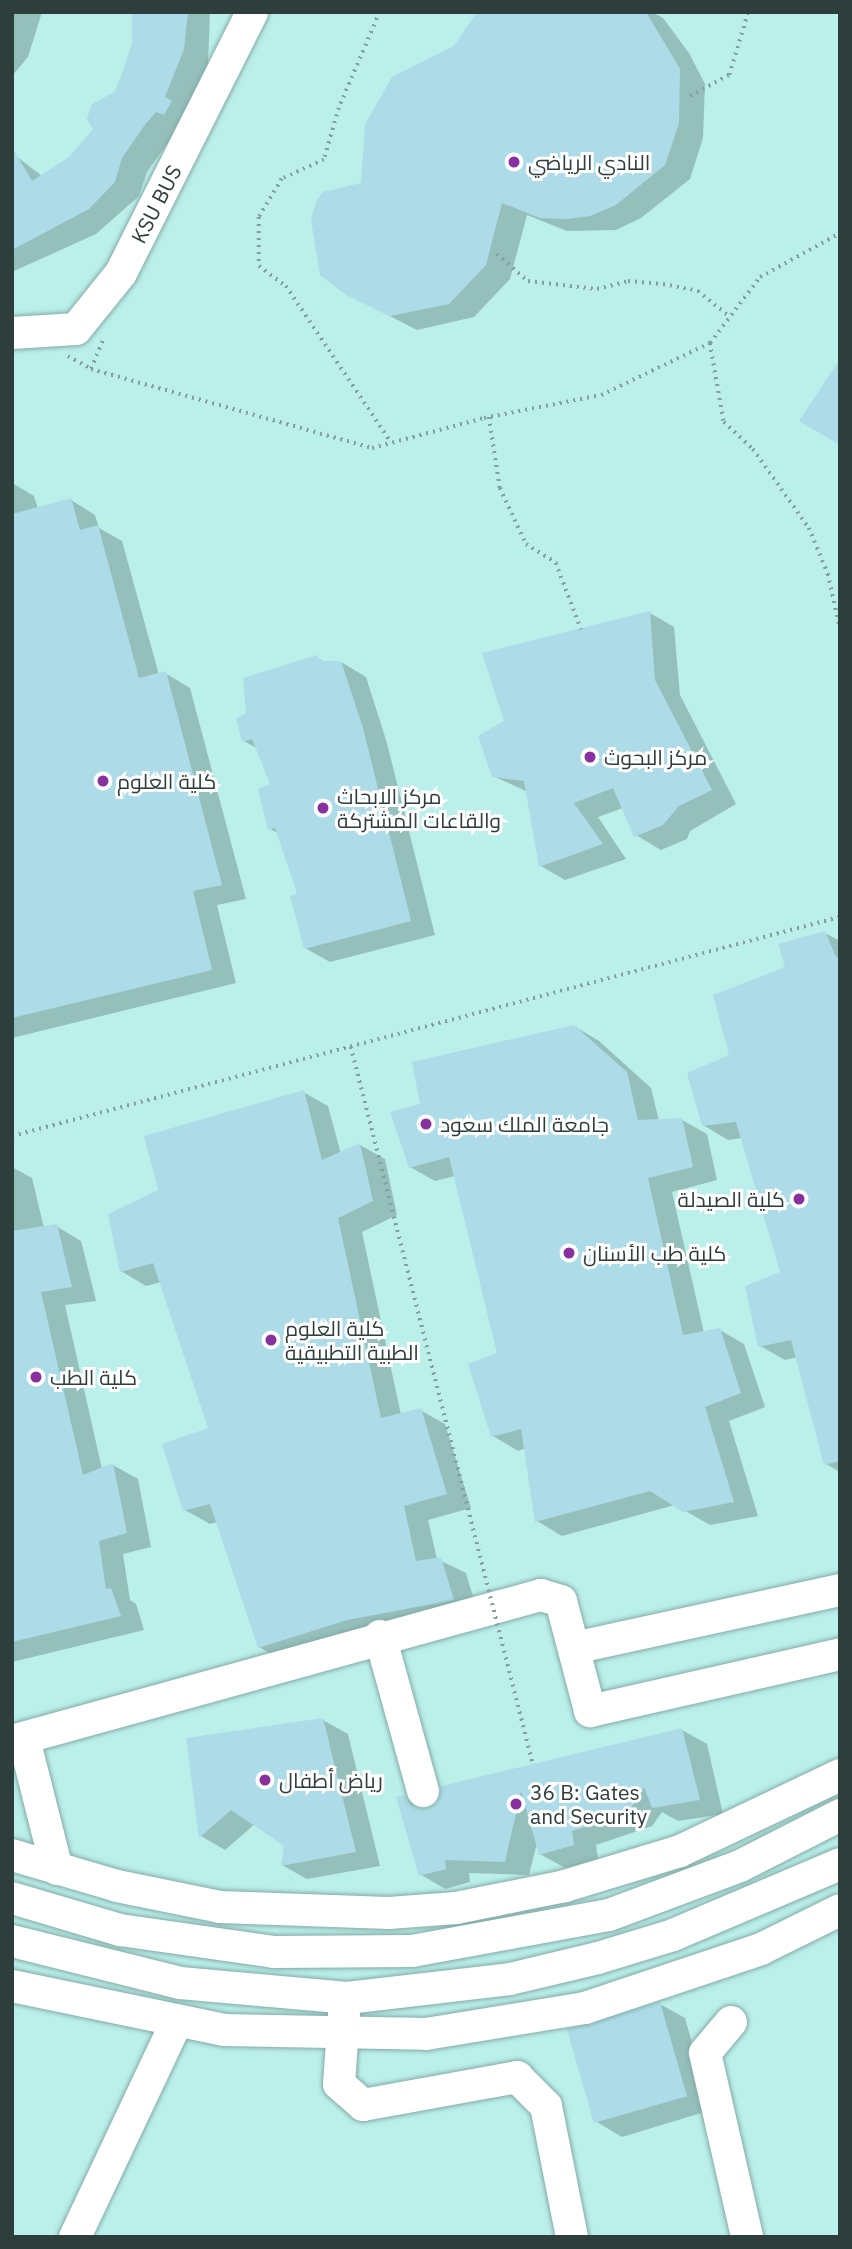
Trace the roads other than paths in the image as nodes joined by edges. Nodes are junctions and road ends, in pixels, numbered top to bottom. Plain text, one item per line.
1 (252, 12) edge
2 (12, 333) edge
3 (840, 1590) edge
4 (380, 1636) junction
5 (574, 1648) junction
6 (840, 1654) edge
7 (18, 1740) edge
8 (840, 1775) edge
9 (423, 1791) dead end
10 (840, 1815) edge
11 (12, 1855) edge
12 (840, 1864) edge
13 (57, 1869) junction
14 (12, 1898) edge
15 (840, 1910) edge
16 (12, 1941) edge
17 (12, 1986) edge
18 (347, 1998) junction
19 (177, 2021) junction
20 (731, 2022) dead end
21 (340, 2032) junction
22 (75, 2237) edge
23 (572, 2237) edge
24 (747, 2237) edge

1 - 2 lane, KSU BUS
3 - 5 lane
4 - 5 lane
4 - 7 lane
4 - 9 lane
5 - 6 lane
7 - 13 lane
8 - 13 lane
10 - 14 lane
11 - 13 lane
12 - 18 lane
15 - 21 lane
16 - 18 lane
17 - 19 lane
18 - 21 lane
19 - 21 lane
19 - 22 lane
20 - 24 lane
21 - 23 lane

